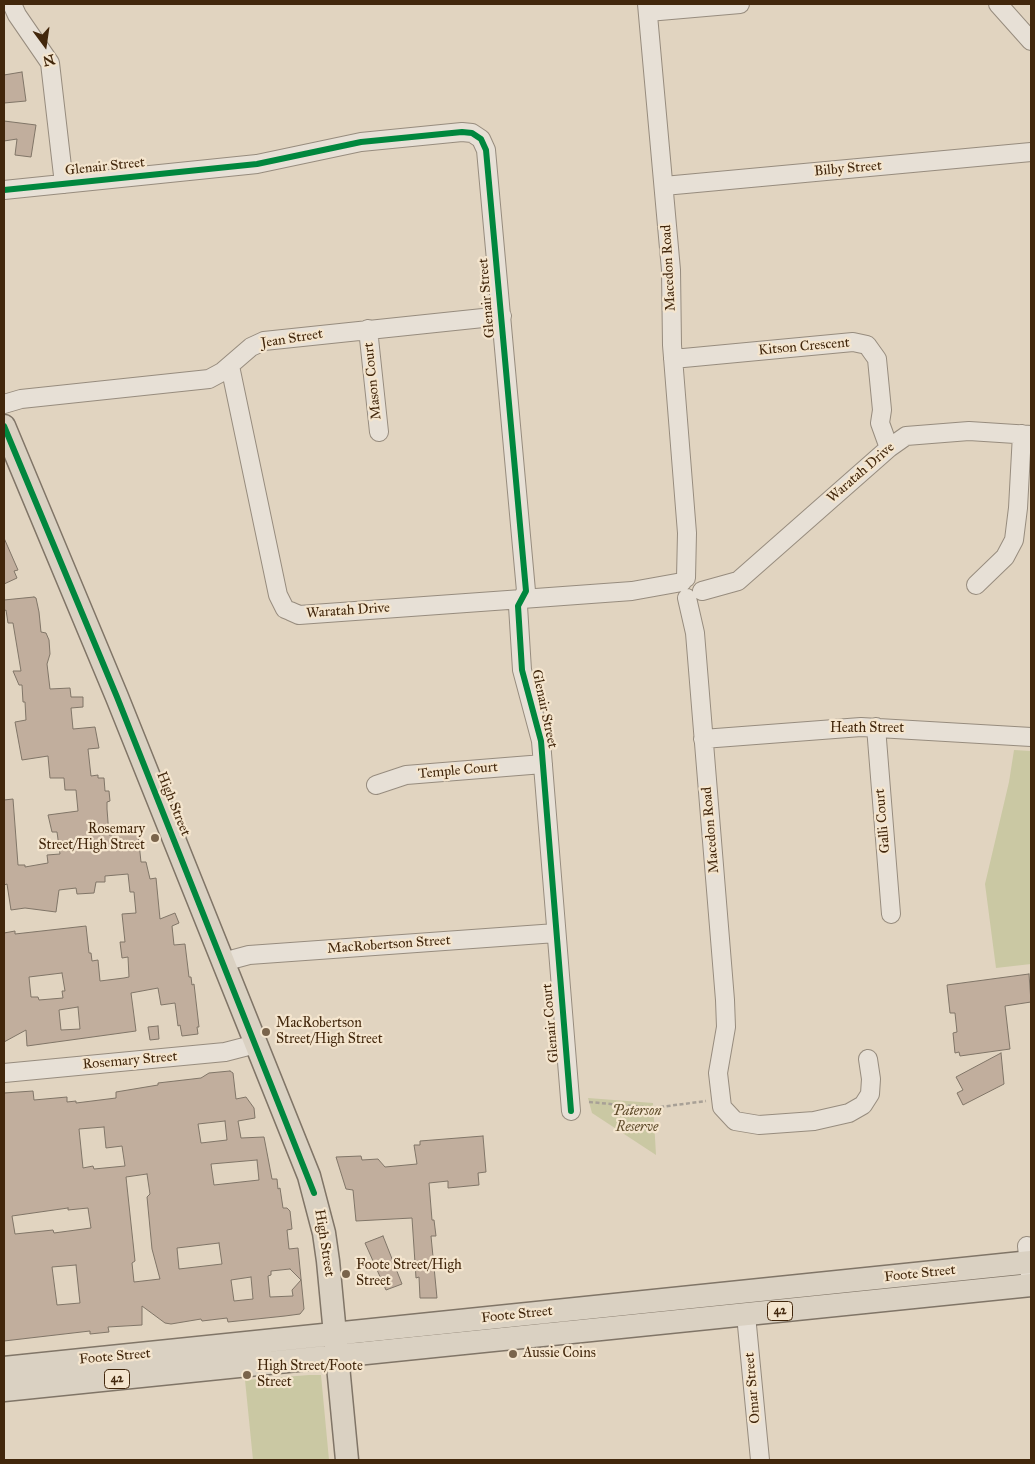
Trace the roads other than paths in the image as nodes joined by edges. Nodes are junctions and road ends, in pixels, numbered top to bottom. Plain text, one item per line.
1 (12, 4) edge
2 (740, 4) edge
3 (998, 4) edge
4 (648, 8) edge
5 (1031, 40) edge
6 (1031, 152) edge
7 (64, 184) junction
8 (664, 186) junction
9 (4, 190) edge
10 (502, 316) junction
11 (368, 329) junction
12 (673, 359) junction
13 (230, 366) junction
14 (4, 404) edge
15 (4, 426) edge
16 (379, 432) dead end
17 (1027, 435) edge
18 (894, 444) junction
19 (976, 585) dead end
20 (692, 587) junction
21 (522, 599) junction
22 (876, 727) junction
23 (1031, 737) edge
24 (703, 739) junction
25 (543, 764) junction
26 (376, 785) dead end
27 (891, 914) dead end
28 (556, 933) junction
29 (223, 962) junction
30 (256, 1044) junction
31 (868, 1059) dead end
32 (4, 1073) edge
33 (571, 1111) dead end
34 (1029, 1257) edge
35 (1031, 1285) edge
36 (746, 1315) junction
37 (335, 1334) junction
38 (337, 1357) junction
39 (4, 1368) edge
40 (4, 1390) edge
41 (347, 1460) edge
42 (760, 1460) edge

1 - 7 street
2 - 4 street
3 - 5 street
4 - 8 street, Macedon Road
6 - 8 street, Bilby Street
7 - 9 street, Glenair Street
7 - 10 street, Glenair Street
8 - 12 street, Macedon Road
10 - 11 street, Jean Street
10 - 21 street, Glenair Street
11 - 13 street, Jean Street
11 - 16 street, Mason Court
12 - 18 street, Kitson Crescent
12 - 20 street, Macedon Road
13 - 14 street, Jean Street
13 - 21 street, Waratah Drive
15 - 29 main road, High Street
17 - 18 street, Waratah Drive
17 - 19 street
18 - 20 street, Waratah Drive
20 - 21 street, Waratah Drive
20 - 24 street, Macedon Road
21 - 25 street, Glenair Street
22 - 23 street, Heath Street
22 - 24 street, Heath Street
22 - 27 street, Galli Court
24 - 31 street, Macedon Road
25 - 26 street, Temple Court
25 - 28 street, Glenair Street
28 - 29 street, MacRobertson Street
28 - 33 street, Glenair Court
29 - 30 main road, High Street
30 - 32 street, Rosemary Street
30 - 37 main road, High Street
34 - 35 street
34 - 37 main road, Foote Street / 42
35 - 36 main road, Foote Street / 42
36 - 38 main road, Foote Street / 42
36 - 42 street, Omar Street
37 - 38 main road, High Street
37 - 39 main road, Foote Street / 42
38 - 40 main road, Foote Street / 42
38 - 41 main road, High Street

